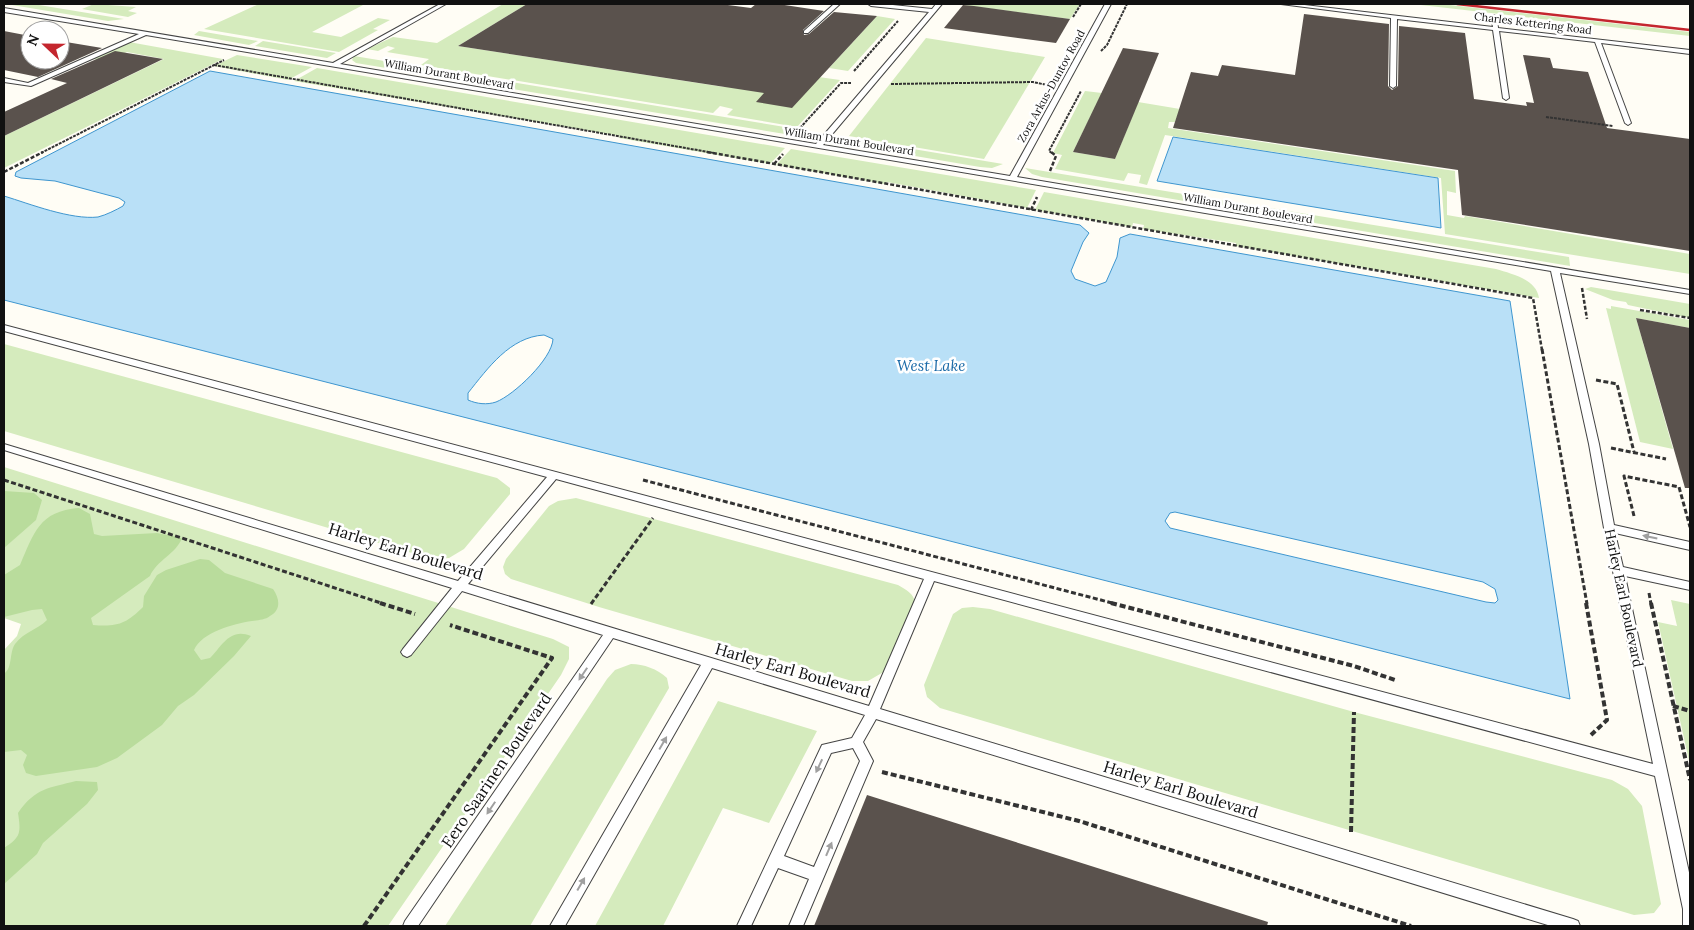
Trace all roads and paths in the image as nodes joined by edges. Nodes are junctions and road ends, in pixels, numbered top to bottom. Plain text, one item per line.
1 (443, 4) edge
2 (837, 4) edge
3 (871, 4) edge
4 (939, 4) edge
5 (1082, 4) edge
6 (1108, 4) edge
7 (1128, 4) edge
8 (1284, 4) edge
9 (4, 10) edge
10 (932, 11) junction
11 (891, 17) dead end
12 (1074, 17) dead end
13 (1394, 17) junction
14 (1494, 18) dead end
15 (1495, 29) junction
16 (806, 32) dead end
17 (144, 34) junction
18 (1109, 41) dead end
19 (1597, 41) junction
20 (1690, 52) edge
21 (219, 57) dead end
22 (214, 65) junction
23 (334, 65) junction
24 (854, 71) dead end
25 (4, 80) edge
26 (852, 80) dead end
27 (888, 84) dead end
28 (1048, 85) dead end
29 (1393, 86) dead end
30 (1081, 91) dead end
31 (1506, 98) dead end
32 (1628, 123) dead end
33 (800, 129) dead end
34 (818, 146) junction
35 (788, 148) dead end
36 (773, 165) junction
37 (4, 172) edge
38 (1013, 178) junction
39 (1044, 183) junction
40 (1031, 210) junction
41 (1555, 269) junction
42 (1582, 287) dead end
43 (1690, 292) edge
44 (1640, 310) dead end
45 (1690, 318) edge
46 (1587, 319) dead end
47 (4, 328) edge
48 (1577, 376) junction
49 (1594, 444) junction
50 (4, 447) edge
51 (1634, 452) junction
52 (1666, 459) dead end
53 (554, 475) junction
54 (636, 478) dead end
55 (4, 480) edge
56 (653, 518) dead end
57 (1634, 518) dead end
58 (1690, 527) edge
59 (1609, 528) junction
60 (1690, 546) edge
61 (1618, 570) junction
62 (930, 577) junction
63 (461, 586) junction
64 (1690, 586) edge
65 (1649, 588) dead end
66 (591, 604) dead end
67 (434, 619) junction
68 (610, 633) junction
69 (407, 652) dead end
70 (708, 664) junction
71 (1400, 682) dead end
72 (1673, 706) junction
73 (1690, 711) edge
74 (874, 712) junction
75 (1354, 712) dead end
76 (1585, 735) dead end
77 (856, 742) junction
78 (882, 772) dead end
79 (1662, 772) junction
80 (1690, 780) edge
81 (1351, 832) dead end
82 (775, 860) junction
83 (818, 875) junction
84 (364, 926) edge
85 (410, 926) edge
86 (557, 926) edge
87 (744, 926) edge
88 (796, 926) edge
89 (1411, 926) edge
90 (1573, 926) edge
91 (1690, 926) edge

1 - 23 lane
2 - 16 lane
3 - 10 lane
4 - 10 lane
5 - 12 path
6 - 38 lane, Zora Arkus-Duntov Road
7 - 18 path
8 - 13 lane, Charles Kettering Road
9 - 17 lane, William Durant Boulevard
10 - 34 lane
11 - 24 path
13 - 15 lane, Charles Kettering Road
13 - 29 lane
14 - 15 lane
15 - 19 lane, Charles Kettering Road
15 - 31 lane
17 - 23 lane, William Durant Boulevard
17 - 25 lane
19 - 20 lane, Charles Kettering Road
19 - 32 lane
21 - 22 path
22 - 36 path
22 - 37 path
23 - 34 lane, William Durant Boulevard
26 - 33 path
27 - 28 path
30 - 39 path
34 - 38 lane, William Durant Boulevard
35 - 36 path
36 - 40 path
38 - 39 lane, William Durant Boulevard
39 - 40 path
39 - 41 lane, William Durant Boulevard
40 - 76 path
41 - 43 lane, William Durant Boulevard
41 - 48 lane, Harley Earl Boulevard
42 - 46 path
44 - 45 path
47 - 53 lane
48 - 49 lane, Harley Earl Boulevard
48 - 51 path
49 - 51 path
49 - 59 lane, Harley Earl Boulevard
50 - 63 lane, Harley Earl Boulevard
51 - 52 path
53 - 62 lane
53 - 63 lane
54 - 71 path
55 - 67 path
56 - 66 path
57 - 58 path
60 -> 59 lane
59 - 61 lane, Harley Earl Boulevard
61 - 64 lane
61 - 79 lane, Harley Earl Boulevard
62 - 74 lane
62 - 79 lane
63 - 67 lane
63 - 68 lane, Harley Earl Boulevard
65 - 72 path
67 - 69 lane
67 - 84 path
68 - 70 lane, Harley Earl Boulevard
68 -> 85 lane, Eero Saarinen Boulevard
70 - 74 lane, Harley Earl Boulevard
86 -> 70 lane
72 - 73 path
72 - 80 path
74 - 77 lane
74 - 90 lane, Harley Earl Boulevard
75 - 81 path
77 -> 82 lane
83 -> 77 lane
78 - 89 path
79 - 91 lane, Harley Earl Boulevard
82 - 83 lane
82 - 87 lane
83 - 88 lane

